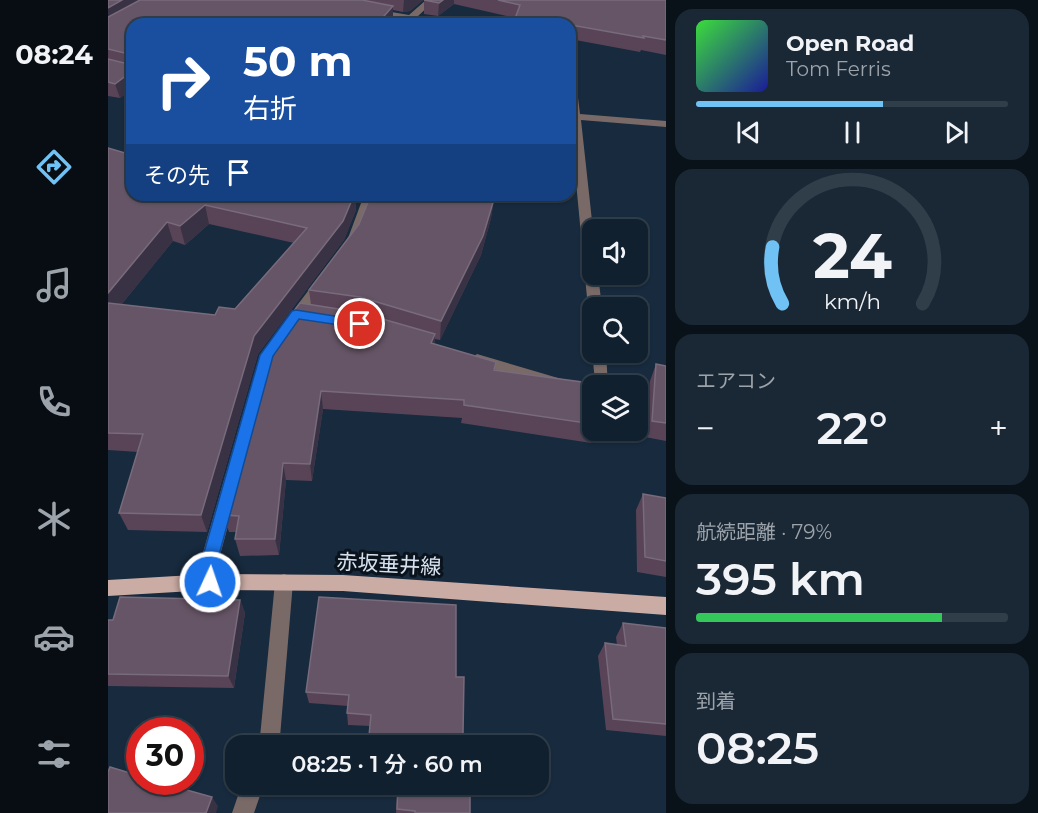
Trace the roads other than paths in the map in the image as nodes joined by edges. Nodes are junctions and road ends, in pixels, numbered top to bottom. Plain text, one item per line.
1 (431, 0) edge
2 (365, 10) edge
3 (396, 18) edge
4 (410, 18) edge
5 (576, 117) edge
6 (666, 124) edge
7 (576, 143) edge
8 (368, 201) edge
9 (345, 251) edge
10 (331, 269) edge
11 (594, 297) edge
12 (296, 314) junction
13 (318, 317) edge
14 (460, 353) edge
15 (582, 390) edge
16 (210, 582) junction
17 (284, 582) junction
18 (108, 588) edge
19 (666, 606) edge
20 (270, 735) edge
21 (249, 795) edge
22 (243, 813) edge

1 - 4 street
2 - 3 street
5 - 6 street
7 - 11 street
8 - 9 street
10 - 12 street
12 - 13 street
12 - 16 street
14 - 15 street
16 - 17 main road, 赤坂垂井線
16 - 18 main road, 赤坂垂井線
17 - 19 main road, 赤坂垂井線
17 - 20 street
21 - 22 street

